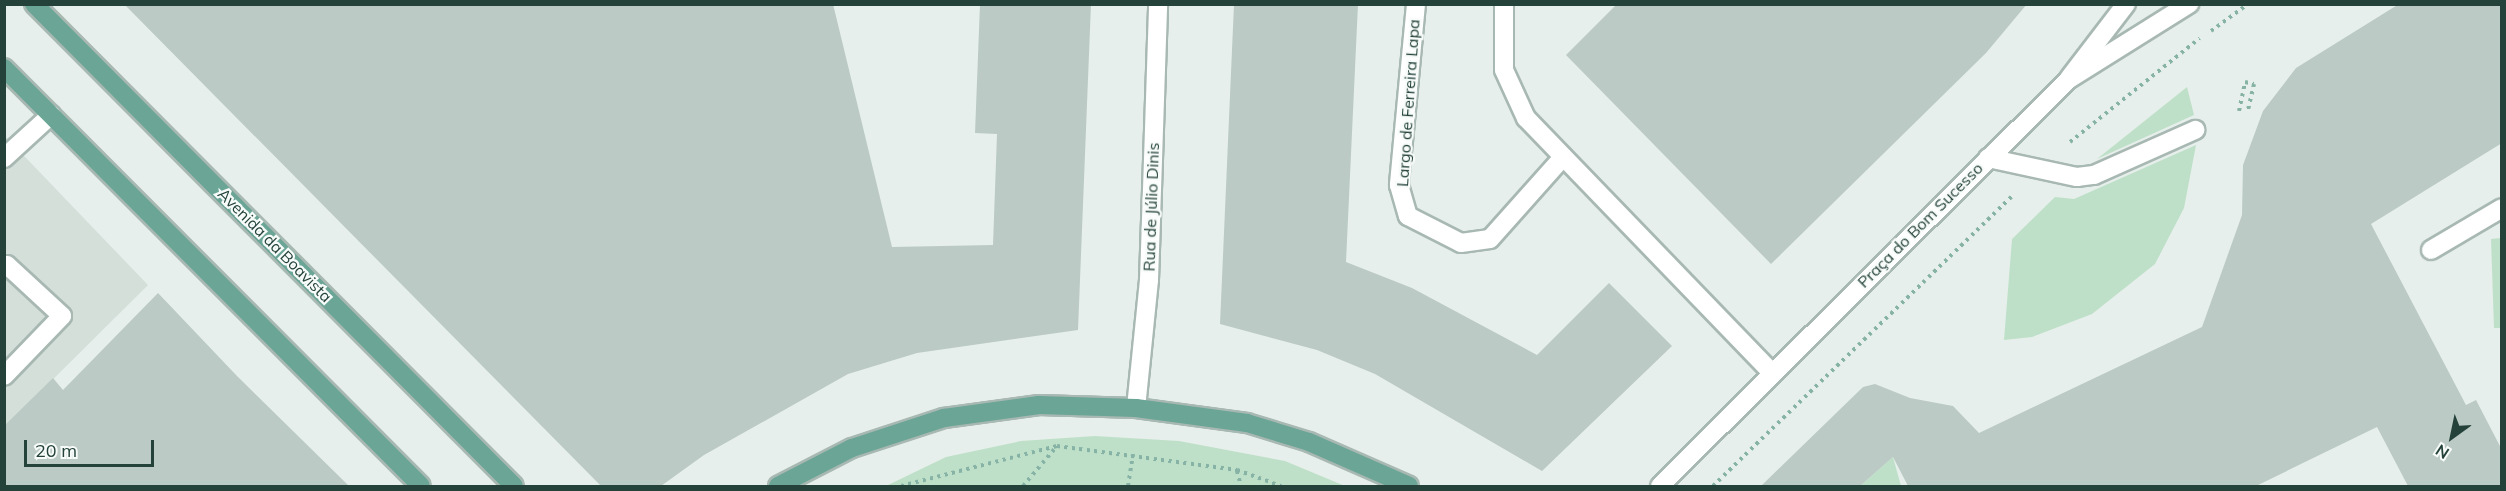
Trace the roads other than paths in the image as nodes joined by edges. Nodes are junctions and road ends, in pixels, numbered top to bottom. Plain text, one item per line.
1 (34, 4) edge
2 (1158, 4) edge
3 (1416, 4) edge
4 (1504, 4) edge
5 (2126, 4) edge
6 (2189, 4) edge
7 (4, 68) edge
8 (2069, 79) junction
9 (51, 115) junction
10 (2195, 130) dead end
11 (1563, 157) junction
12 (4, 158) edge
13 (1988, 158) junction
14 (2502, 208) edge
15 (2431, 250) dead end
16 (4, 268) edge
17 (1771, 372) junction
18 (4, 376) edge
19 (1136, 408) junction
20 (421, 486) edge
21 (514, 486) edge
22 (778, 486) edge
23 (1409, 486) edge
24 (1660, 486) edge

1 - 21 main road, Avenida da Boavista
2 - 19 main road, Rua de Júlio Dinis
3 - 11 main road, Largo de Ferreira Lapa
4 - 11 main road
5 - 8 main road, Praça do Bom Sucesso
6 - 8 main road, Praça do Bom Sucesso
7 - 9 main road
8 - 13 main road, Praça do Bom Sucesso
9 - 12 main road
9 - 20 main road
10 - 13 main road
11 - 17 main road
13 - 17 main road, Praça do Bom Sucesso
14 - 15 main road
16 - 18 main road
17 - 24 main road, Praça do Bom Sucesso
19 - 22 main road
19 - 23 main road

